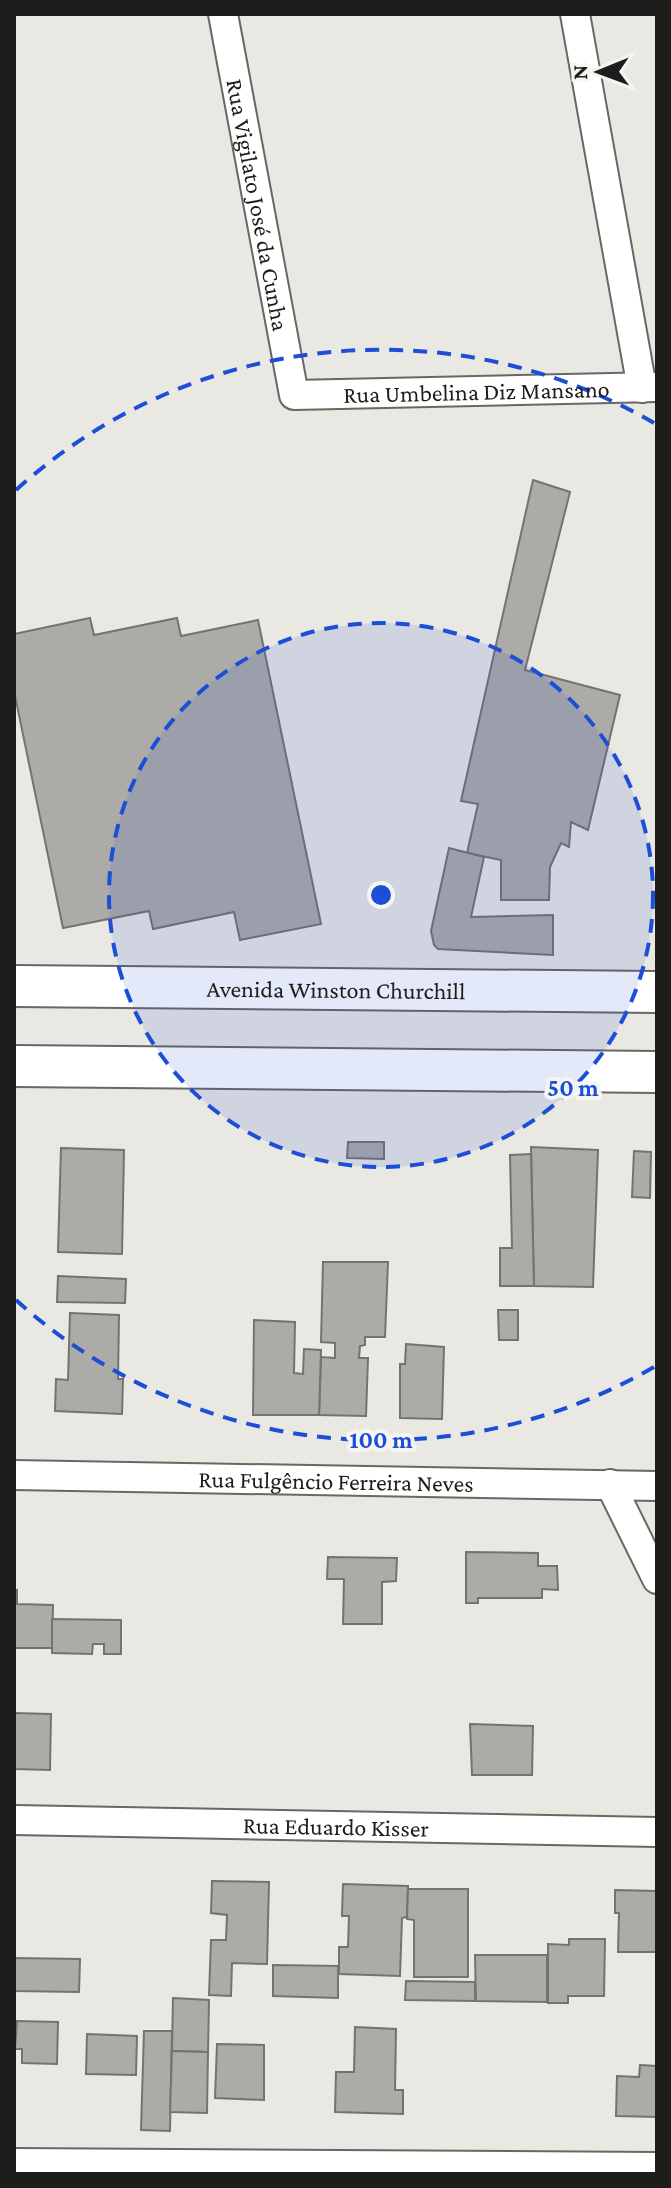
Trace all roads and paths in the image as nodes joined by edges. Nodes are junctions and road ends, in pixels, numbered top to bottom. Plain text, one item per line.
1 (223, 14) edge
2 (575, 14) edge
3 (649, 388) edge
4 (294, 395) joint
5 (14, 986) edge
6 (657, 992) edge
7 (14, 1066) edge
8 (657, 1072) edge
9 (14, 1475) edge
10 (610, 1484) junction
11 (657, 1486) edge
12 (657, 1579) edge
13 (14, 1820) edge
14 (657, 1832) edge
15 (14, 2163) edge
16 (657, 2167) edge

1 - 4 street, Rua Vigilato José da Cunha
2 - 3 street
3 - 4 street, Rua Umbelina Diz Mansano
5 - 6 main road, Avenida Winston Churchill
7 - 8 main road
9 - 10 street, Rua Fulgêncio Ferreira Neves
10 - 11 street, Rua Fulgêncio Ferreira Neves
10 - 12 street
13 - 14 street, Rua Eduardo Kisser
15 - 16 street

